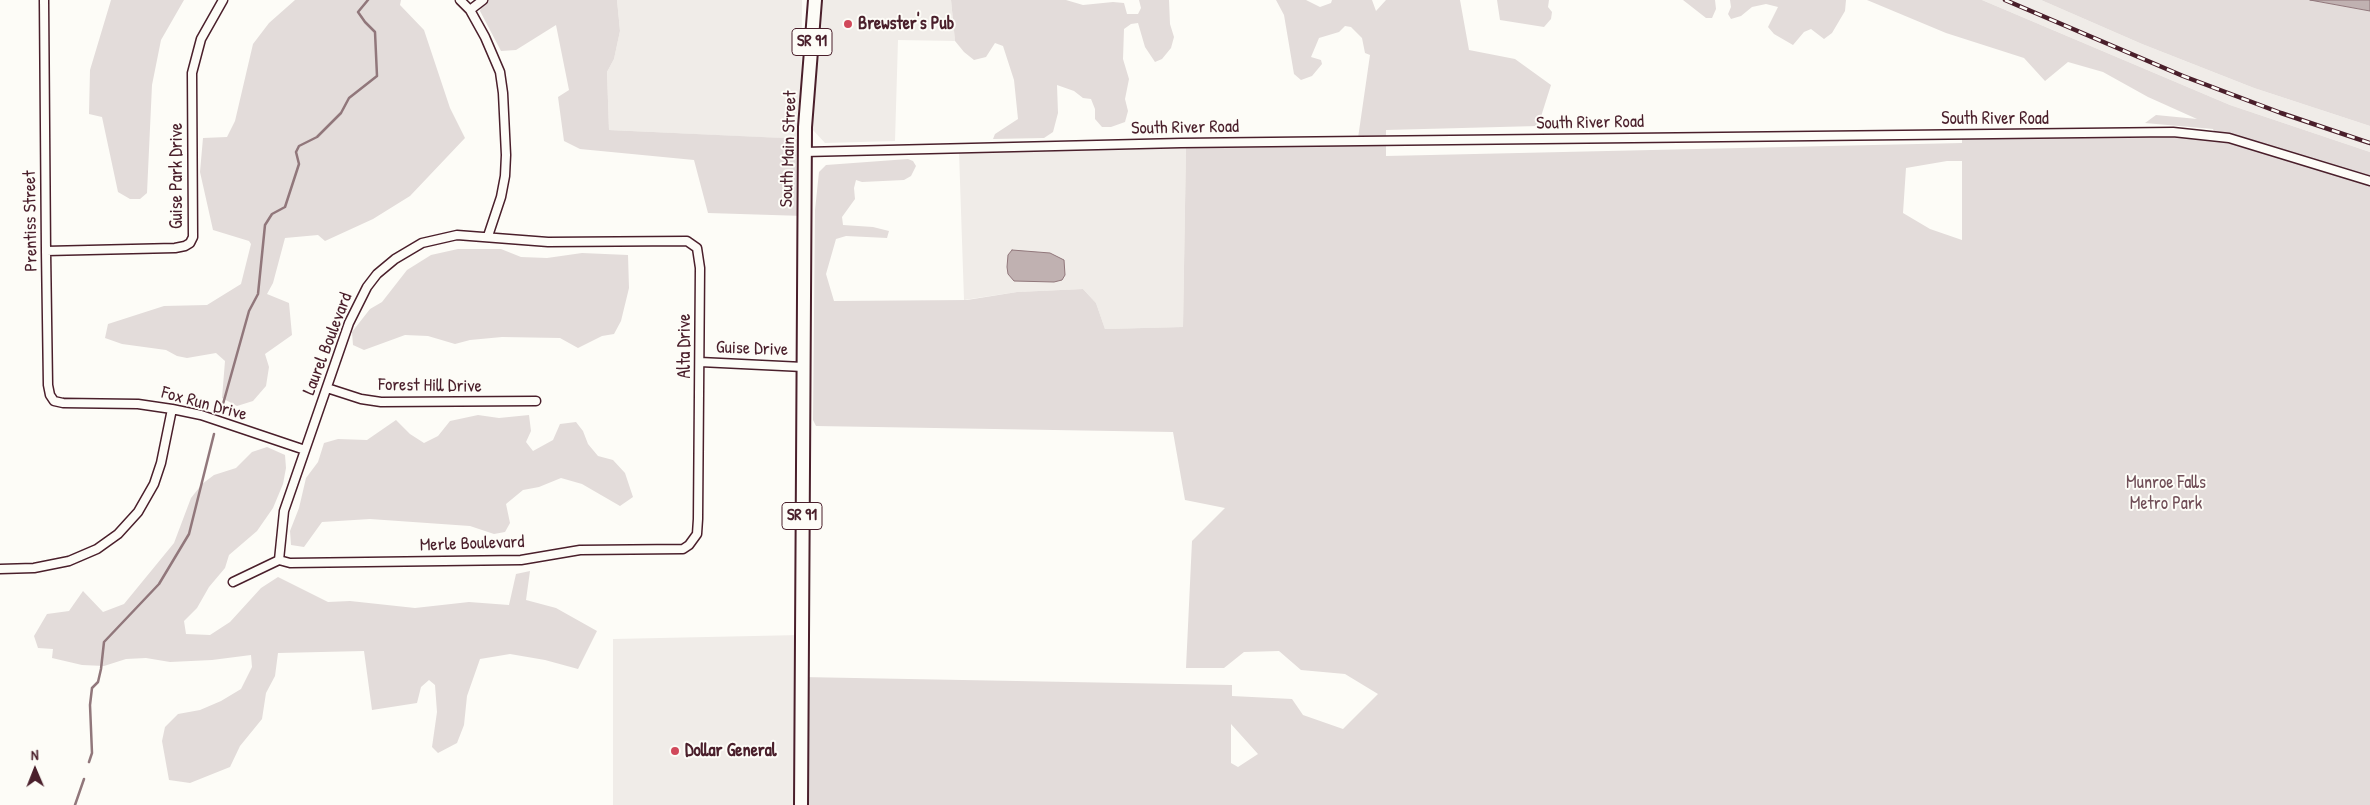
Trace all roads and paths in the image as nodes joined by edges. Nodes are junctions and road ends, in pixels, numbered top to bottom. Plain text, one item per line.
1 (44, 0) edge
2 (223, 0) edge
3 (460, 0) edge
4 (483, 0) edge
5 (815, 0) edge
6 (470, 10) junction
7 (804, 152) junction
8 (2370, 181) edge
9 (488, 236) junction
10 (653, 241) joint
11 (46, 251) junction
12 (700, 362) junction
13 (803, 367) junction
14 (327, 388) junction
15 (536, 401) dead end
16 (94, 403) joint
17 (172, 409) junction
18 (305, 450) junction
19 (699, 491) joint
20 (279, 560) junction
21 (0, 569) edge
22 (233, 582) dead end
23 (801, 805) edge

1 - 11 street, Prentiss Street
2 - 11 street, Guise Park Drive
3 - 6 street
4 - 6 street
5 - 7 main road, South Main Street / SR 91
6 - 9 street
7 - 8 street, South River Road
7 - 13 main road, South Main Street / SR 91
9 - 10 street, Laurel Boulevard
9 - 14 street, Laurel Boulevard
10 - 12 street, Alta Drive
11 - 16 street, Prentiss Street
12 - 13 street, Guise Drive
12 - 19 street, Alta Drive
13 - 23 main road, SR 91
14 - 15 street, Forest Hill Drive
14 - 18 street, Laurel Boulevard
16 - 17 street, Fox Run Drive
17 - 18 street, Fox Run Drive
17 - 21 street
18 - 20 street, Laurel Boulevard
19 - 20 street, Merle Boulevard
20 - 22 street

